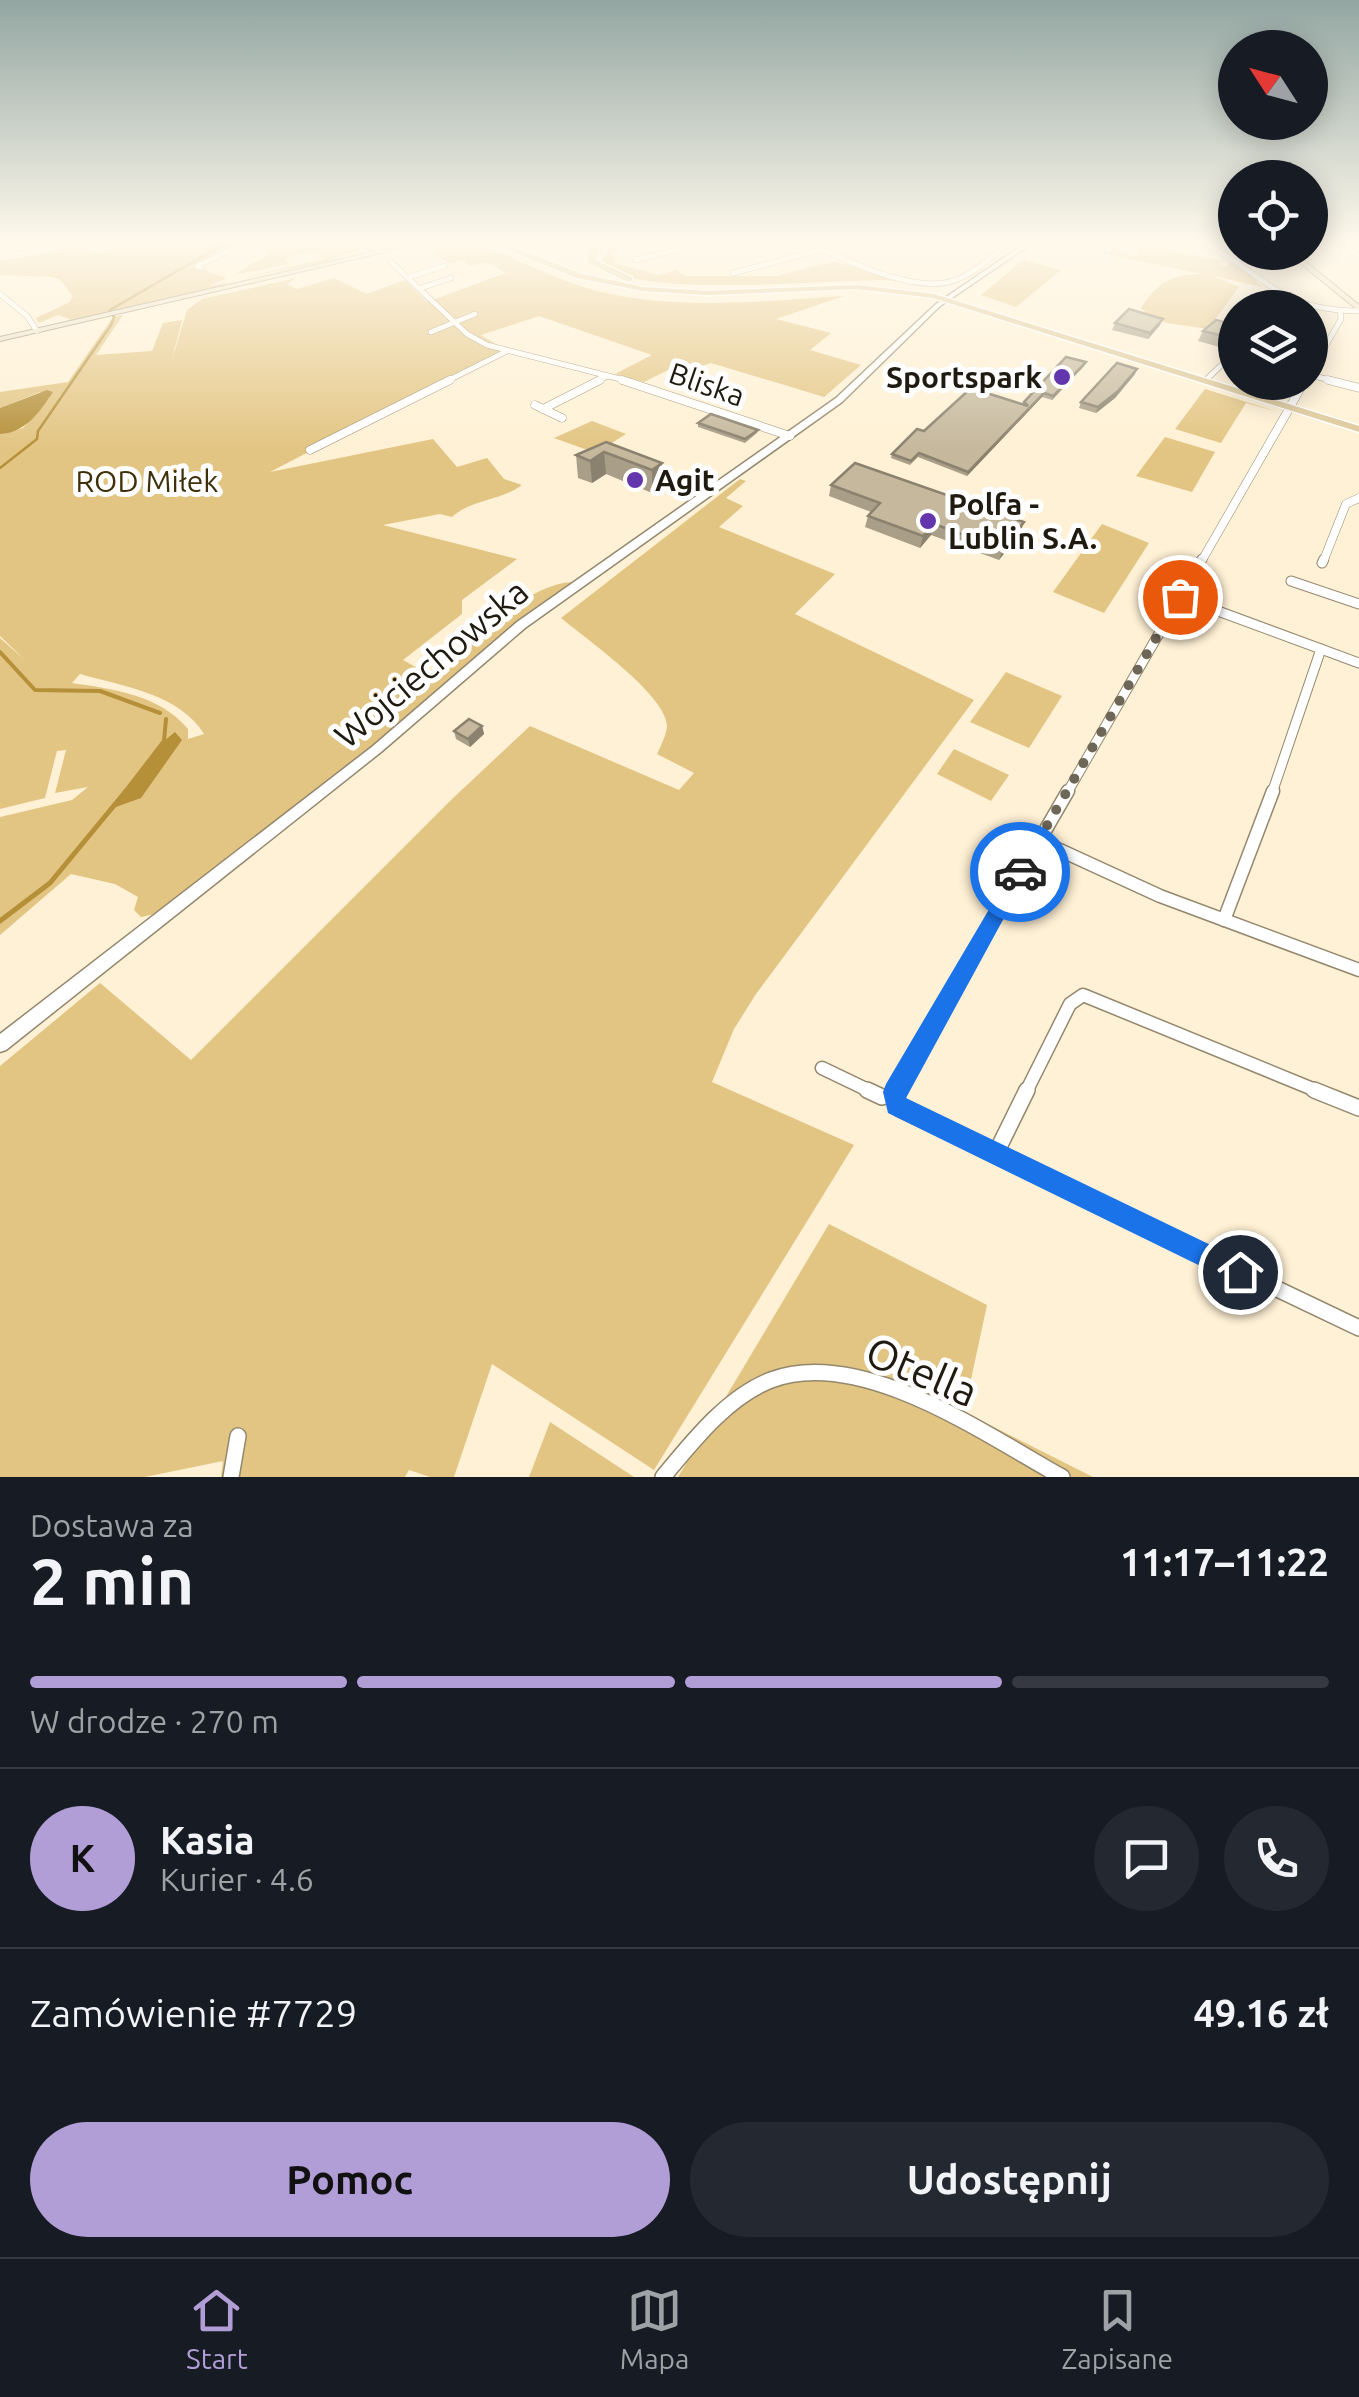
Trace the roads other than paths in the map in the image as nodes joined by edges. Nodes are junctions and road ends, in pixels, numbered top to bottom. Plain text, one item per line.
1 (21, 311) edge
2 (127, 311) edge
3 (444, 311) edge
4 (941, 311) edge
5 (994, 311) edge
6 (995, 311) edge
7 (1340, 311) edge
8 (475, 314) dead end
9 (455, 322) junction
10 (36, 331) junction
11 (431, 332) dead end
12 (0, 339) edge
13 (1328, 342) edge
14 (506, 352) junction
15 (1218, 368) edge
16 (609, 376) junction
17 (1208, 378) junction
18 (1328, 379) edge
19 (1359, 388) edge
20 (1294, 400) edge
21 (1290, 407) junction
22 (562, 418) dead end
23 (1359, 426) edge
24 (790, 436) junction
25 (310, 450) dead end
26 (1359, 498) edge
27 (1322, 563) dead end
28 (1291, 581) dead end
29 (1180, 597) junction
30 (1359, 604) edge
31 (1321, 649) junction
32 (1359, 663) edge
33 (1038, 840) junction
34 (1224, 920) junction
35 (1359, 970) edge
36 (2, 1039) edge
37 (822, 1068) dead end
38 (888, 1094) junction
39 (1359, 1108) edge
40 (995, 1155) junction
41 (1359, 1328) edge
42 (238, 1436) dead end
43 (231, 1477) edge
44 (663, 1477) edge
45 (1062, 1477) edge

1 - 10 street
2 - 10 main road
3 - 9 street, Bliska
4 - 24 street, Wojciechowska
5 - 21 main road
6 - 17 main road
7 - 13 street
8 - 9 street
9 - 11 street
9 - 14 street, Bliska
10 - 12 main road
14 - 16 street, Bliska
14 - 25 street
15 - 17 street
16 - 22 street
16 - 24 street, Bliska
17 - 21 main road
18 - 19 street
20 - 21 street
21 - 23 main road
21 - 29 street
24 - 36 street, Wojciechowska
26 - 27 street
28 - 30 street
29 - 31 street
29 - 33 street
31 - 32 street
31 - 34 street
33 - 34 street
33 - 38 street
34 - 35 street
37 - 38 street
38 - 40 street
39 - 40 street
40 - 41 street
42 - 43 street
44 - 45 street, Otella

